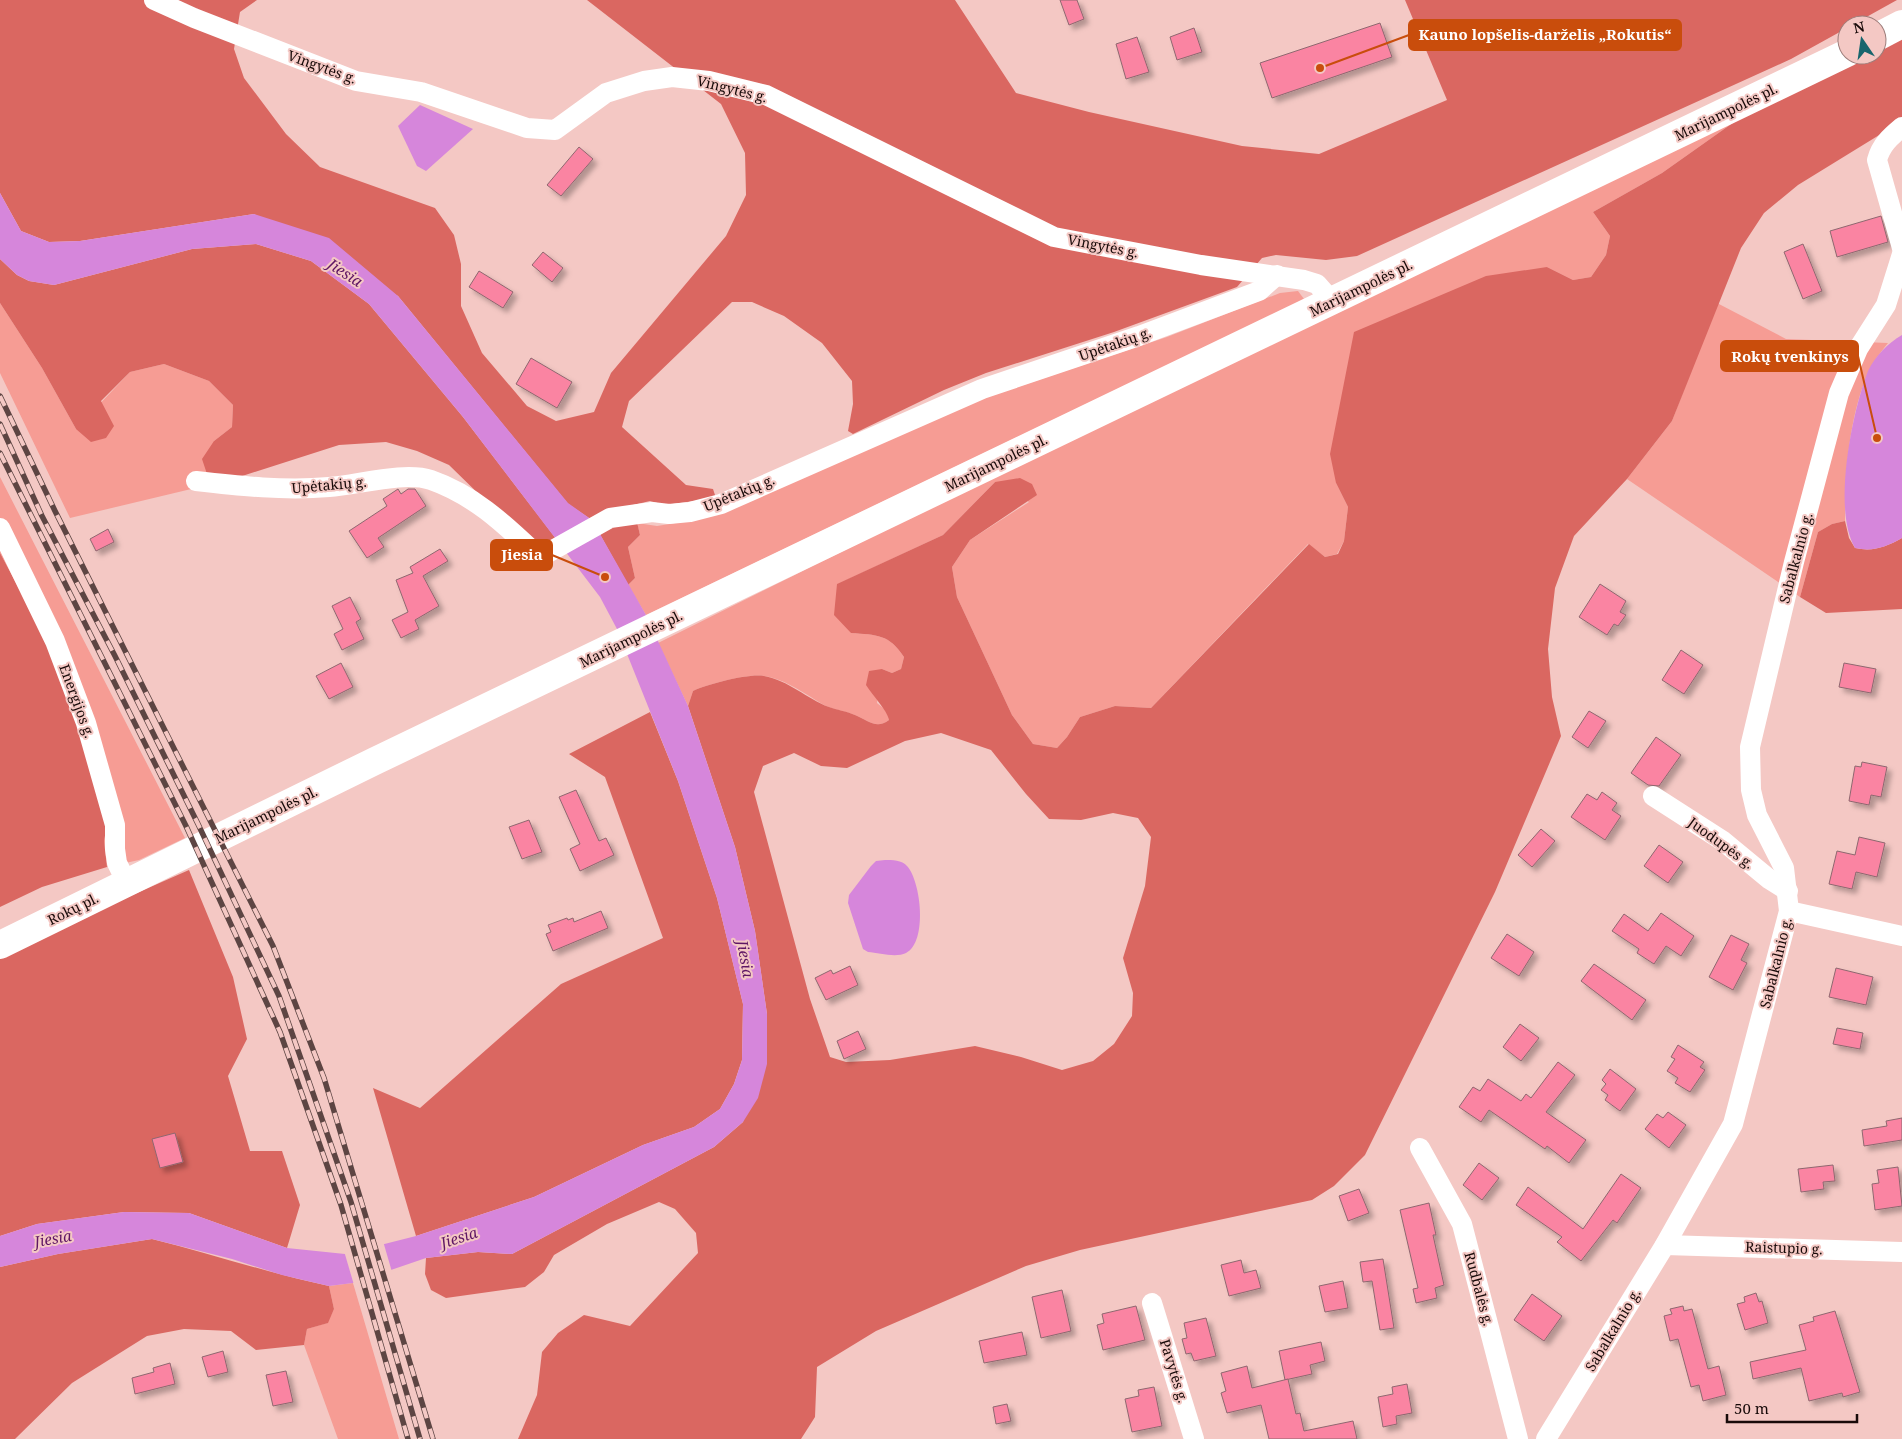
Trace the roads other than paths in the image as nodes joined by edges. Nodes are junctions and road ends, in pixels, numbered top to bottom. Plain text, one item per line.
1 (154, 0) edge
2 (1902, 24) edge
3 (1887, 32) edge
4 (1837, 58) edge
5 (1902, 127) edge
6 (1902, 248) edge
7 (1902, 254) edge
8 (1277, 275) junction
9 (1332, 301) junction
10 (196, 481) dead end
11 (0, 528) edge
12 (1653, 796) dead end
13 (136, 878) junction
14 (1788, 891) junction
15 (1789, 911) junction
16 (1902, 936) edge
17 (0, 945) edge
18 (1420, 1148) dead end
19 (1665, 1244) junction
20 (1902, 1252) edge
21 (1152, 1303) dead end
22 (1194, 1439) edge
23 (1518, 1439) edge
24 (1546, 1439) edge

1 - 8 street, Vingytės g.
2 - 3 main road
4 - 9 main road, Marijampolės pl.
5 - 6 street
7 - 14 street, Sabalkalnio g.
8 - 9 street, Vingytės g.
8 - 10 street, Upėtakių g.
9 - 13 main road, Marijampolės pl.
11 - 13 street, Energijos g.
12 - 14 street, Juodupės g.
13 - 17 main road, Rokų pl.
14 - 15 street, Sabalkalnio g.
15 - 16 street
15 - 19 street, Sabalkalnio g.
18 - 23 street, Rudbalės g.
19 - 20 street, Raistupio g.
19 - 24 street, Sabalkalnio g.
21 - 22 street, Pavytės g.

